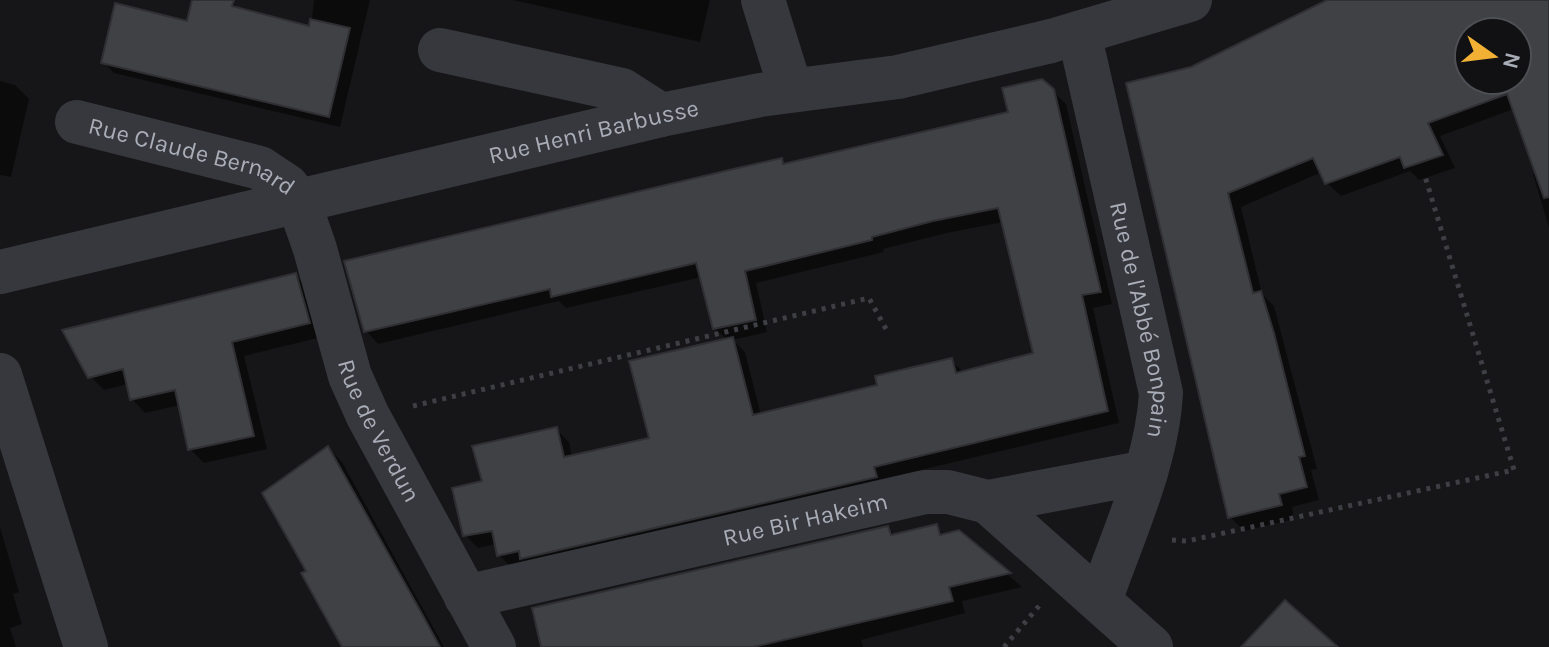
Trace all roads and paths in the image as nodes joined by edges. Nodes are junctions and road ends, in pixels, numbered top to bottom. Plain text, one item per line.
1 (763, 0) edge
2 (1190, 0) edge
3 (1079, 33) junction
4 (440, 50) dead end
5 (791, 90) junction
6 (661, 115) junction
7 (77, 122) dead end
8 (1424, 173) dead end
9 (298, 200) junction
10 (0, 272) edge
11 (887, 331) dead end
12 (0, 375) edge
13 (368, 416) junction
14 (1146, 472) junction
15 (988, 502) junction
16 (1123, 536) junction
17 (466, 597) junction
18 (1100, 601) junction
19 (77, 645) edge
20 (494, 647) edge
21 (1151, 647) edge

1 - 5 street
2 - 3 street, Rue Henri Barbusse
3 - 5 street, Rue Henri Barbusse
3 - 14 street, Rue de l'Abbé Bonpain
4 - 6 street
5 - 6 street, Rue Henri Barbusse
6 - 9 street, Rue Henri Barbusse
7 - 9 street, Rue Claude Bernard
8 - 16 path
9 - 10 street, Rue Henri Barbusse
9 - 13 street, Rue de Verdun
11 - 13 path
12 - 19 street
13 - 17 street, Rue de Verdun
14 - 15 street, Rue Bir Hakeim
14 - 16 street, Rue de l'Abbé Bonpain
15 - 17 street, Rue Bir Hakeim
15 - 18 street
16 - 18 street, Rue de l'Abbé Bonpain
17 - 20 street, Rue de Verdun
18 - 21 street

